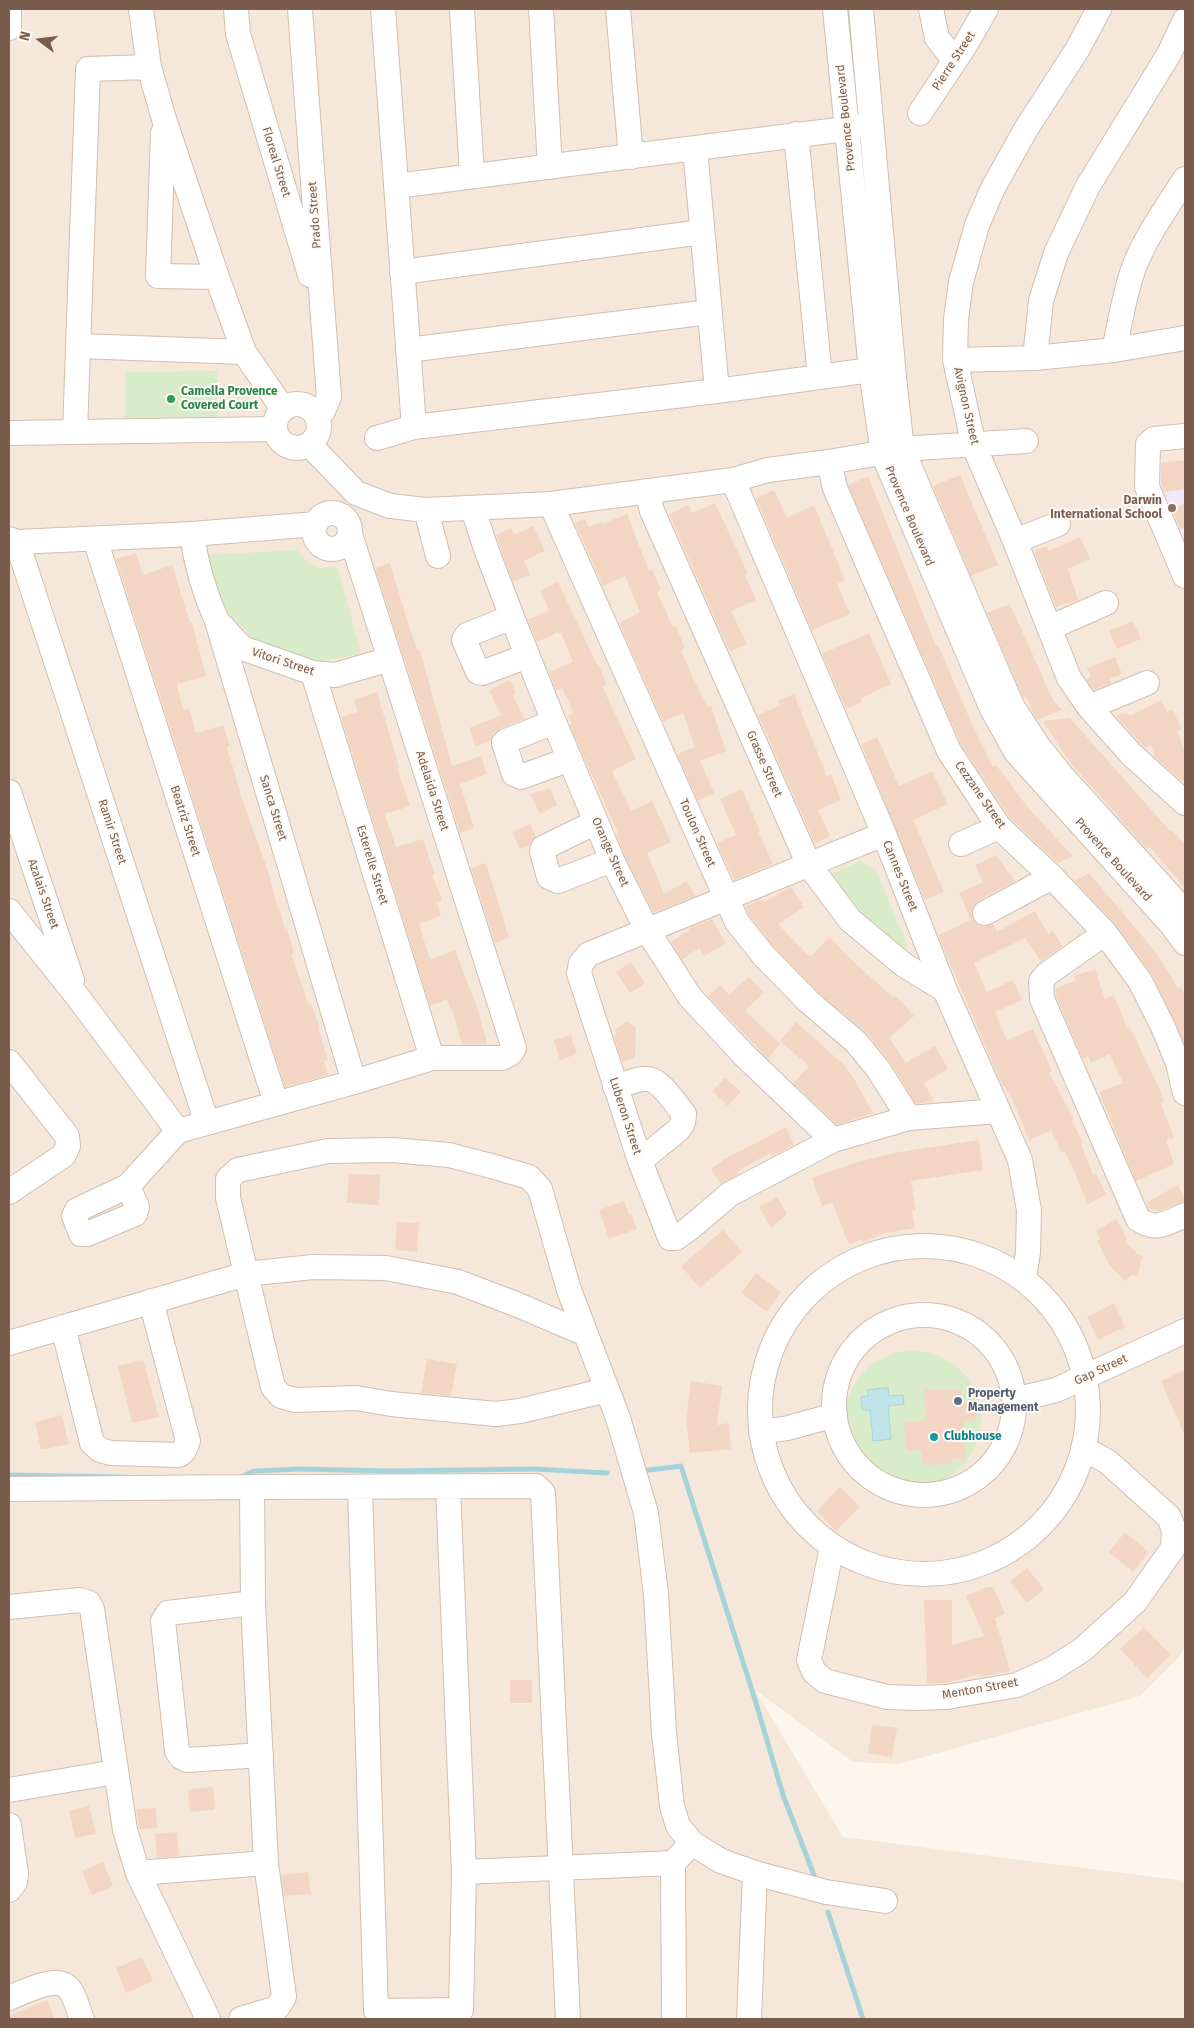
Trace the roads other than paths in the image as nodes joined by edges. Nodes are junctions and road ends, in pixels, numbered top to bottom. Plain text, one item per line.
1 (9, 9) edge
2 (141, 9) edge
3 (236, 9) edge
4 (300, 9) edge
5 (383, 9) edge
6 (462, 9) edge
7 (541, 9) edge
8 (618, 9) edge
9 (836, 9) edge
10 (861, 9) edge
11 (931, 9) edge
12 (986, 9) edge
13 (1099, 9) edge
14 (1185, 20) edge
15 (9, 28) edge
16 (955, 61) junction
17 (149, 67) junction
18 (920, 113) dead end
19 (164, 119) junction
20 (873, 126) junction
21 (847, 130) junction
22 (796, 134) junction
23 (695, 149) junction
24 (631, 157) junction
25 (550, 167) junction
26 (472, 176) junction
27 (1185, 180) edge
28 (396, 186) junction
29 (702, 232) junction
30 (402, 272) junction
31 (217, 277) junction
32 (709, 312) junction
33 (322, 315) junction
34 (1185, 338) edge
35 (78, 346) junction
36 (408, 350) junction
37 (1114, 350) junction
38 (244, 352) junction
39 (1035, 358) junction
40 (955, 360) junction
41 (871, 370) junction
42 (820, 377) junction
43 (716, 391) junction
44 (316, 416) junction
45 (279, 419) junction
46 (414, 427) junction
47 (75, 432) junction
48 (9, 433) edge
49 (1185, 436) edge
50 (377, 438) dead end
51 (1026, 441) dead end
52 (309, 444) junction
53 (974, 446) junction
54 (892, 451) junction
55 (829, 462) junction
56 (733, 480) junction
57 (647, 491) junction
58 (356, 493) junction
59 (551, 504) junction
60 (473, 509) junction
61 (426, 510) junction
62 (316, 524) junction
63 (1058, 524) dead end
64 (347, 525) junction
65 (192, 534) junction
66 (94, 539) junction
67 (13, 541) edge
68 (1015, 541) junction
69 (438, 556) dead end
70 (1183, 563) edge
71 (1106, 603) dead end
72 (512, 617) junction
73 (217, 621) junction
74 (1049, 628) junction
75 (527, 656) junction
76 (390, 659) junction
77 (312, 673) junction
78 (1147, 683) dead end
79 (1090, 707) junction
80 (554, 722) junction
81 (570, 759) junction
82 (9, 792) edge
83 (1184, 799) edge
84 (596, 822) junction
85 (999, 827) junction
86 (884, 834) junction
87 (961, 844) dead end
88 (612, 860) junction
89 (809, 865) junction
90 (1052, 877) junction
91 (726, 899) junction
92 (9, 911) edge
93 (1185, 912) edge
94 (985, 914) dead end
95 (648, 930) junction
96 (1105, 933) junction
97 (1185, 943) edge
98 (945, 990) junction
99 (77, 996) junction
100 (432, 1058) junction
101 (9, 1064) edge
102 (354, 1082) junction
103 (615, 1087) junction
104 (1185, 1092) edge
105 (276, 1103) junction
106 (998, 1111) junction
107 (909, 1118) junction
108 (207, 1123) junction
109 (178, 1131) junction
110 (833, 1140) junction
111 (640, 1161) junction
112 (128, 1186) dead end
113 (9, 1192) edge
114 (1185, 1215) edge
115 (246, 1274) junction
116 (1024, 1280) junction
117 (151, 1301) junction
118 (63, 1327) junction
119 (1185, 1331) edge
120 (586, 1334) junction
121 (9, 1343) edge
122 (1084, 1378) junction
123 (607, 1390) junction
124 (1014, 1400) junction
125 (834, 1415) junction
126 (761, 1432) junction
127 (1083, 1448) junction
128 (360, 1487) junction
129 (448, 1487) junction
130 (252, 1488) junction
131 (9, 1489) edge
132 (832, 1547) junction
133 (253, 1603) junction
134 (9, 1607) edge
135 (261, 1755) junction
136 (115, 1772) junction
137 (9, 1790) edge
138 (9, 1825) edge
139 (692, 1844) junction
140 (266, 1863) junction
141 (673, 1863) junction
142 (560, 1868) junction
143 (464, 1872) junction
144 (138, 1873) junction
145 (755, 1873) junction
146 (9, 1890) edge
147 (885, 1901) dead end
148 (9, 1998) edge
149 (82, 2019) edge
150 (208, 2019) edge
151 (241, 2019) edge
152 (568, 2019) edge
153 (674, 2019) edge
154 (749, 2019) edge

1 - 15 street
2 - 17 street
3 - 33 street, Floreal Street
4 - 33 street, Prado Street
5 - 28 street
6 - 26 street
7 - 25 street
8 - 24 street
9 - 21 street, Provence Boulevard
10 - 20 street, Provence Boulevard
11 - 16 street
12 - 16 street, Pierre Street
13 - 40 street, Avignon Street
14 - 39 street
16 - 18 street, Pierre Street
17 - 19 street
17 - 35 street
19 - 31 street
19 - 31 street
20 - 21 street
20 - 54 street, Provence Boulevard
21 - 22 street
21 - 41 street, Provence Boulevard
22 - 23 street
22 - 42 street
23 - 24 street
23 - 29 street
24 - 25 street
25 - 26 street
26 - 28 street
27 - 37 street
28 - 30 street
29 - 30 street
29 - 32 street
30 - 36 street
31 - 38 street
32 - 36 street
32 - 43 street
33 - 44 street, Prado Street
34 - 37 street
35 - 38 street
35 - 47 street
36 - 46 street
37 - 39 street
38 - 45 street
39 - 40 street
40 - 53 street, Avignon Street
41 - 42 street
41 - 54 street, Provence Boulevard
42 - 43 street
43 - 46 street
44 - 45 street
44 - 52 street
45 - 47 street
45 - 52 street
46 - 50 street
47 - 48 street
49 - 70 street
51 - 53 street
52 - 58 street
53 - 54 street
53 - 68 street, Avignon Street
54 - 55 street
54 - 93 street, Provence Boulevard
54 - 97 street, Provence Boulevard
55 - 56 street
55 - 85 street, Cezzane Street
56 - 57 street
56 - 86 street, Cannes Street
57 - 59 street
57 - 89 street, Grasse Street
58 - 61 street
58 - 64 street
59 - 60 street
59 - 91 street, Toulon Street
60 - 61 street
60 - 72 street, Orange Street
61 - 69 street
62 - 64 street
62 - 64 street
62 - 65 street
63 - 68 street
64 - 76 street, Adelaida Street
65 - 66 street
65 - 73 street, Sanca Street
66 - 67 street
66 - 105 street, Beatriz Street
67 - 108 street, Ramir Street
68 - 74 street, Avignon Street
71 - 74 street
72 - 75 street, Orange Street
72 - 75 street
73 - 77 street, Vitori Street
73 - 102 street, Sanca Street
74 - 79 street, Avignon Street
75 - 80 street, Orange Street
76 - 77 street, Vitori Street
76 - 100 street, Adelaida Street
77 - 100 street, Esterelle Street
78 - 79 street
79 - 83 street, Avignon Street
80 - 81 street, Orange Street
80 - 81 street
81 - 84 street, Orange Street
82 - 99 street, Azalais Street
84 - 88 street, Orange Street
84 - 88 street
85 - 87 street
85 - 90 street, Cezzane Street
86 - 89 street, Luberon Street
86 - 98 street, Cannes Street
88 - 95 street, Orange Street
89 - 91 street, Luberon Street
89 - 98 street, Grasse Street
90 - 94 street
90 - 96 street, Cezzane Street
91 - 95 street, Luberon Street
91 - 107 street, Toulon Street
92 - 99 street
95 - 103 street, Luberon Street
95 - 110 street, Orange Street
96 - 104 street, Cezzane Street
96 - 114 street
98 - 106 street, Cannes Street
99 - 109 street
100 - 102 street
101 - 113 street
102 - 105 street
103 - 111 street, Luberon Street
103 - 111 street
105 - 108 street
106 - 107 street, Luberon Street
106 - 116 street, Cannes Street
107 - 110 street, Luberon Street
108 - 109 street
109 - 112 street
110 - 111 street, Luberon Street
115 - 117 street
115 - 120 street
115 - 120 street
115 - 123 street
116 - 122 street
116 - 126 street
117 - 118 street
117 - 118 street
118 - 121 street
119 - 122 street, Gap Street
120 - 123 street
122 - 124 street, Gap Street
122 - 127 street
123 - 139 street
124 - 125 street
124 - 125 street
125 - 126 street
126 - 132 street
127 - 132 street
127 - 132 street, Menton Street
128 - 129 street
128 - 130 street
128 - 143 street
129 - 142 street
129 - 143 street
130 - 131 street
130 - 133 street
133 - 135 street
133 - 135 street
134 - 136 street
135 - 140 street
136 - 137 street
136 - 144 street
138 - 146 street
139 - 141 street
139 - 145 street
140 - 144 street
140 - 151 street
141 - 142 street
141 - 153 street
142 - 143 street
142 - 152 street
144 - 150 street
145 - 147 street
145 - 154 street
148 - 149 street

